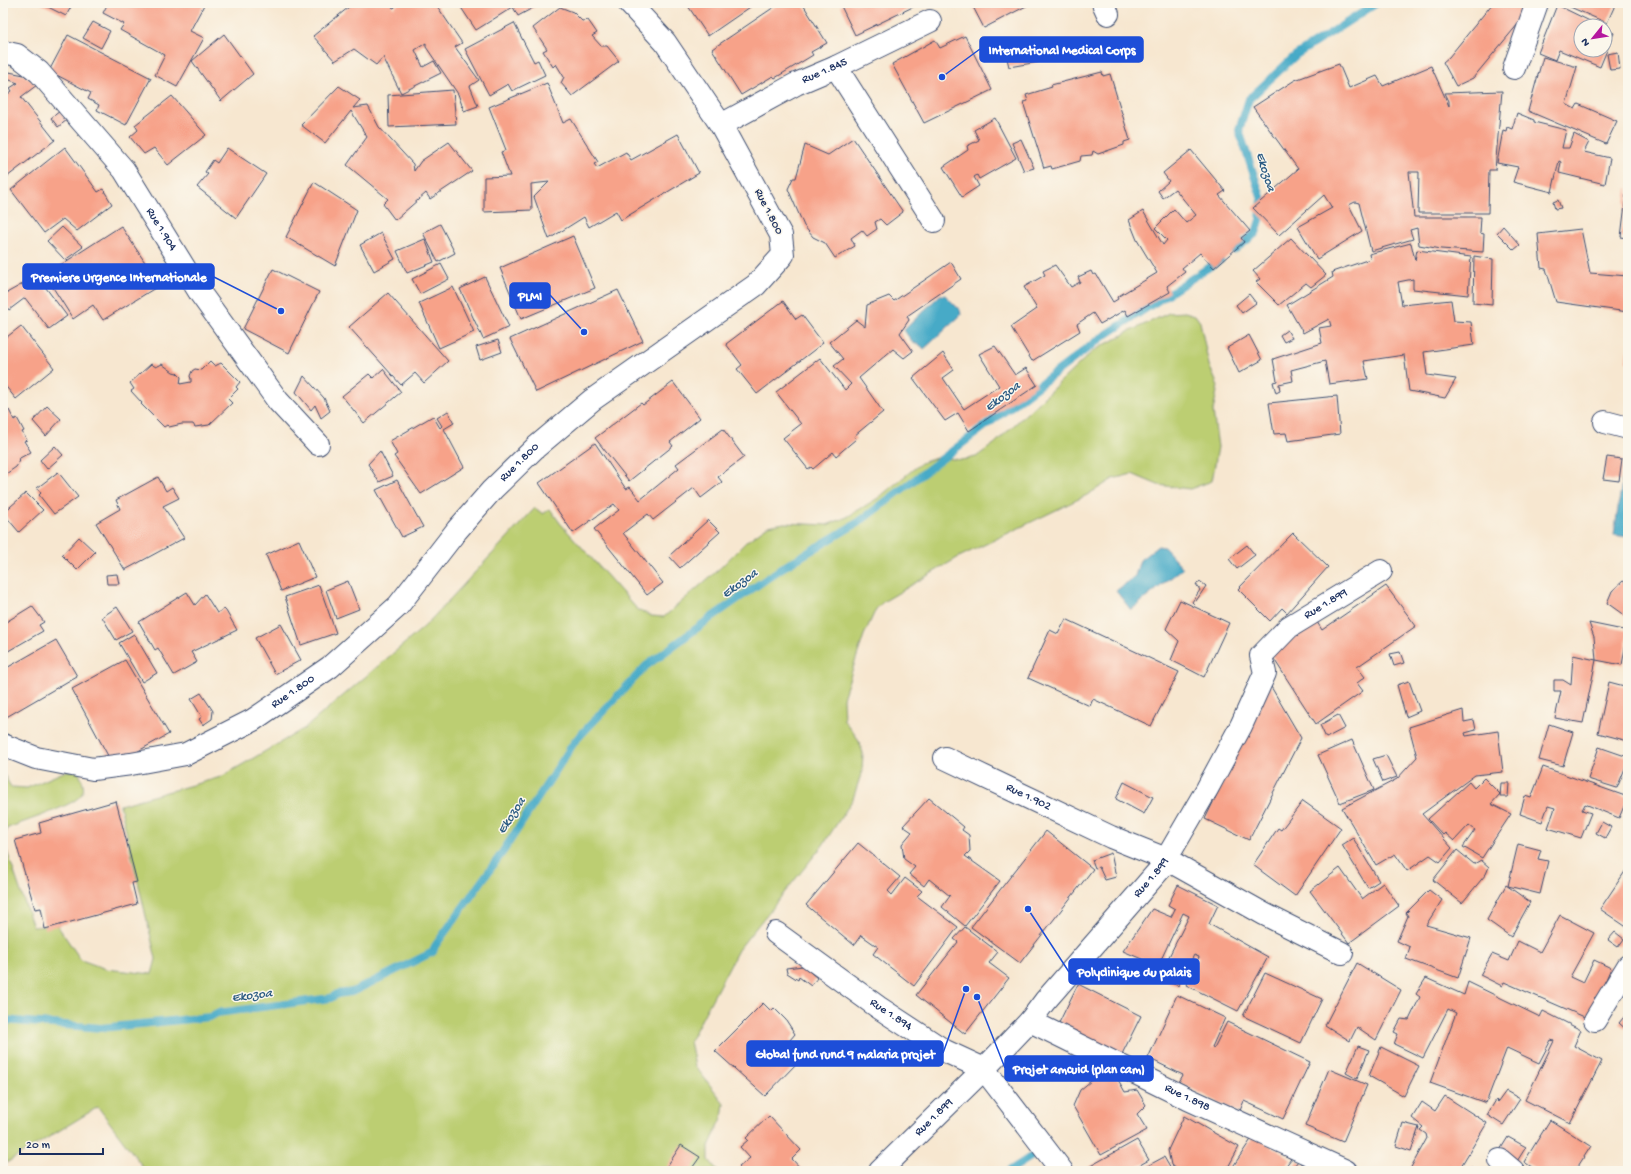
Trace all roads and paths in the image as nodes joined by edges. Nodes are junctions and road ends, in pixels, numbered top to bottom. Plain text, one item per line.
1 (629, 3) edge
2 (1537, 3) edge
3 (930, 21) dead end
4 (3, 52) edge
5 (836, 67) junction
6 (1514, 68) dead end
7 (721, 125) junction
8 (934, 221) dead end
9 (1605, 422) dead end
10 (1628, 428) edge
11 (318, 444) dead end
12 (1381, 571) dead end
13 (3, 745) edge
14 (945, 758) dead end
15 (1166, 859) junction
16 (776, 933) dead end
17 (1342, 953) dead end
18 (1628, 966) edge
19 (1595, 1020) dead end
20 (1030, 1021) junction
21 (984, 1069) junction
22 (880, 1171) edge
23 (1062, 1171) edge
24 (1346, 1171) edge

1 - 7 street, Rue 1.800
2 - 6 street
3 - 5 street, Rue 1.845
4 - 11 street, Rue 1.904
5 - 7 street, Rue 1.845
5 - 8 street
7 - 13 street, Rue 1.800
9 - 10 street
12 - 15 street, Rue 1.899
14 - 15 street, Rue 1.902
15 - 17 street, Rue 1.902
15 - 20 street, Rue 1.899
16 - 21 street, Rue 1.894
18 - 19 street
20 - 21 street, Rue 1.899
20 - 24 street, Rue 1.898
21 - 22 street, Rue 1.899
21 - 23 street, Rue 1.894

